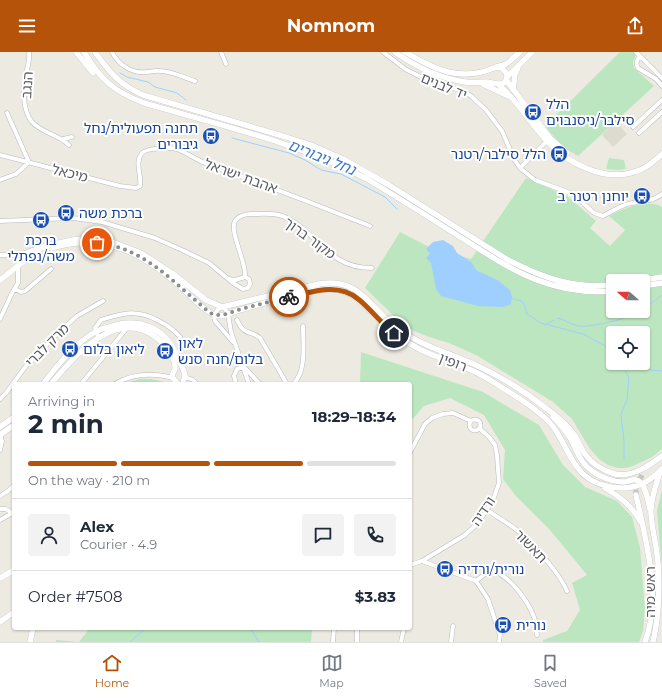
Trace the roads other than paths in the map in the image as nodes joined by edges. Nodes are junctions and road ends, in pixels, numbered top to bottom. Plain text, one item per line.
1 (29, 52) edge
2 (76, 52) edge
3 (84, 52) edge
4 (95, 52) edge
5 (112, 52) edge
6 (221, 52) edge
7 (383, 52) edge
8 (395, 52) edge
9 (405, 52) edge
10 (520, 52) edge
11 (532, 52) edge
12 (636, 52) edge
13 (640, 56) junction
14 (520, 63) junction
15 (226, 64) dead end
16 (494, 68) junction
17 (506, 78) junction
18 (662, 78) edge
19 (195, 82) dead end
20 (475, 82) junction
21 (496, 84) junction
22 (662, 86) edge
23 (118, 91) junction
24 (513, 91) junction
25 (512, 98) junction
26 (662, 100) edge
27 (662, 112) edge
28 (7, 113) dead end
29 (633, 127) dead end
30 (639, 133) dead end
31 (72, 137) dead end
32 (63, 139) junction
33 (548, 139) junction
34 (69, 145) dead end
35 (662, 154) edge
36 (0, 155) edge
37 (28, 162) junction
38 (520, 168) junction
39 (0, 180) edge
40 (140, 186) joint
41 (662, 194) edge
42 (0, 221) edge
43 (370, 226) dead end
44 (45, 246) junction
45 (0, 255) edge
46 (29, 257) junction
47 (20, 264) junction
48 (372, 268) dead end
49 (51, 269) dead end
50 (6, 275) junction
51 (245, 277) junction
52 (662, 277) edge
53 (19, 278) junction
54 (228, 279) junction
55 (240, 279) junction
56 (650, 279) edge
57 (0, 280) edge
58 (662, 283) edge
59 (650, 285) edge
60 (606, 286) edge
61 (240, 287) junction
62 (15, 289) junction
63 (606, 291) edge
64 (289, 294) junction
65 (103, 301) dead end
66 (223, 307) junction
67 (236, 308) junction
68 (228, 314) junction
69 (214, 315) junction
70 (0, 319) edge
71 (237, 320) dead end
72 (229, 323) junction
73 (303, 326) dead end
74 (128, 327) junction
75 (220, 327) junction
76 (96, 332) junction
77 (180, 337) dead end
78 (98, 338) junction
79 (237, 347) junction
80 (244, 367) junction
81 (179, 378) edge
82 (14, 382) edge
83 (45, 382) edge
84 (53, 382) edge
85 (82, 382) edge
86 (118, 382) edge
87 (195, 382) edge
88 (236, 382) edge
89 (248, 382) edge
90 (258, 382) edge
91 (286, 382) edge
92 (295, 382) edge
93 (12, 385) edge
94 (0, 399) edge
95 (546, 408) junction
96 (12, 418) edge
97 (471, 421) junction
98 (12, 426) edge
99 (0, 427) edge
100 (479, 428) junction
101 (0, 435) edge
102 (412, 448) edge
103 (0, 450) edge
104 (662, 456) edge
105 (648, 467) junction
106 (661, 470) edge
107 (642, 475) tunnel mouth
108 (598, 483) junction
109 (642, 484) junction
110 (12, 487) edge
111 (636, 495) tunnel mouth
112 (0, 496) edge
113 (0, 509) edge
114 (487, 510) junction
115 (12, 512) edge
116 (651, 513) junction
117 (12, 514) edge
118 (0, 520) edge
119 (643, 527) junction
120 (422, 561) junction
121 (412, 564) edge
122 (12, 571) edge
123 (0, 578) edge
124 (476, 581) junction
125 (567, 591) dead end
126 (12, 614) edge
127 (0, 622) edge
128 (453, 626) dead end
129 (33, 630) edge
130 (334, 630) edge
131 (356, 630) edge
132 (404, 630) edge
133 (537, 636) dead end
134 (30, 642) edge
135 (333, 642) edge
136 (357, 642) edge
137 (401, 642) edge
138 (451, 642) edge
139 (499, 642) edge
140 (645, 642) edge
141 (653, 642) edge

1 - 32 street, הנגב
2 - 23 street
3 - 23 street
4 - 60 street
5 - 19 street
6 - 15 street
7 - 38 street, יד לבנים
8 - 20 street, יד לבנים
9 - 16 street, יד לבנים
10 - 16 street, יד לבנים
11 - 14 street
12 - 13 street
13 - 18 street
13 - 22 street
14 - 17 street
14 - 24 street
16 - 17 street
16 - 21 street
17 - 21 street
17 - 24 street
20 - 21 street, יד לבנים
20 - 25 street
21 - 25 street
23 - 63 street
24 - 33 street
25 - 33 street
26 - 29 street
27 - 30 street
28 - 37 street
31 - 32 street
32 - 34 street, הנגב
33 - 35 street
33 - 38 street
36 - 37 street, מיכאל
37 - 39 street
37 - 40 street, מיכאל
38 - 41 street
40 - 43 street, אהבת ישראל
42 - 54 street
44 - 45 street
44 - 46 street
44 - 66 street
46 - 47 street
46 - 69 street
47 - 50 street
47 - 53 street
48 - 51 street, מקור ברוך
49 - 62 street
50 - 53 street
50 - 57 street
51 - 55 street
51 - 61 street
52 - 56 street
53 - 62 street
54 - 55 street
54 - 61 street
55 - 61 street
58 - 59 street
62 - 70 street
64 - 67 street, רופין
64 - 95 street, רופין
64 - 108 street, רופין
65 - 82 street, מרק לברי
66 - 67 street, רופין
66 - 68 street
66 - 69 street
67 - 68 street, רופין
68 - 69 street, רופין
68 - 72 street
69 - 75 street
71 - 91 street
72 - 75 street
72 - 79 street
73 - 92 street
74 - 78 street
74 - 81 street
74 - 85 street
75 - 79 street
76 - 77 street
76 - 78 street
76 - 81 street
76 - 83 street
78 - 84 street
79 - 80 street
80 - 88 street
80 - 89 street
80 - 90 street
81 - 86 street
81 - 87 street
93 - 94 street, מרק לברי
95 - 105 street, רופין
95 - 109 street
96 - 99 street
97 - 100 street
97 - 100 street
97 - 102 street
98 - 101 street
100 - 114 street, ורדיה
101 - 103 street
104 - 105 street, רופין
105 - 107 street
106 - 109 street, רופין
106 - 116 street, ראש מיה
108 - 109 street, רופין
108 - 119 street
109 - 116 street
110 - 112 street
111 - 119 street, ראש מיה
113 - 115 street
114 - 120 street, ורדיה
114 - 125 street, תאשור
116 - 141 street, ראש מיה
117 - 118 street
119 - 140 street, ראש מיה
120 - 121 street, ורדיה
120 - 124 street
122 - 123 street
124 - 133 street
124 - 139 street
126 - 127 street
128 - 138 street
129 - 134 street
130 - 135 street
131 - 136 street
132 - 137 street

